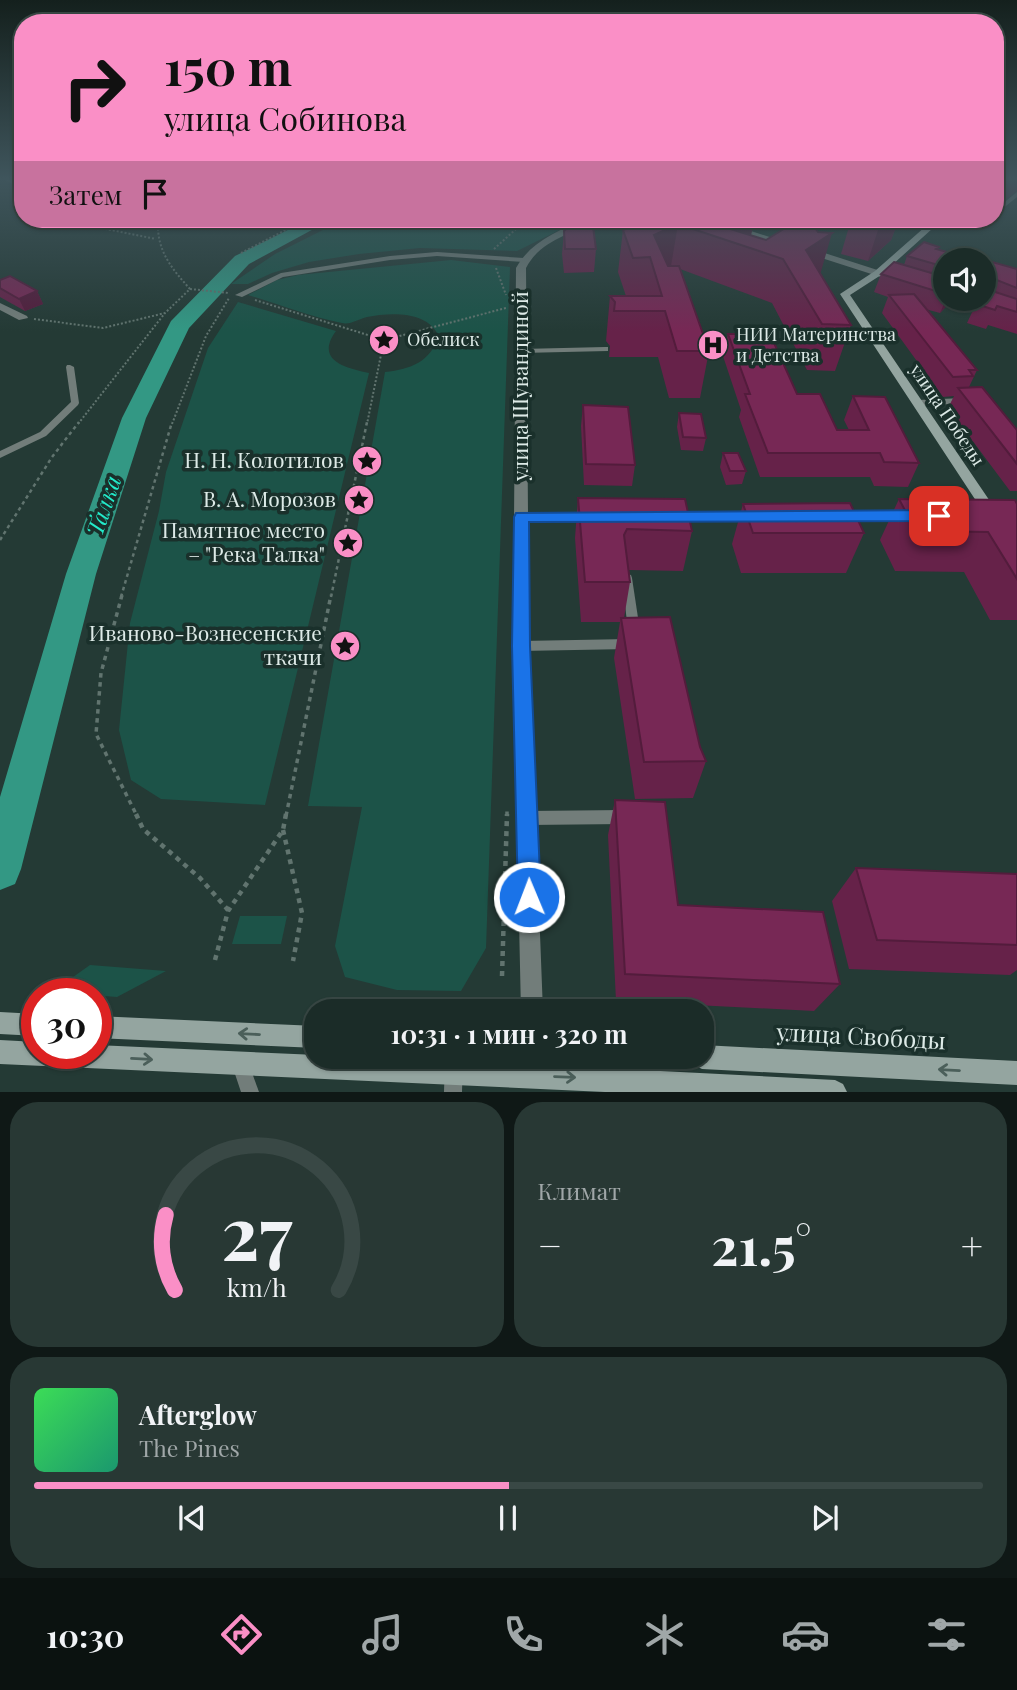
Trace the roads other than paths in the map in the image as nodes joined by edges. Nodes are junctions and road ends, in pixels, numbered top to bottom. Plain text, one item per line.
1 (570, 229) edge
2 (738, 229) edge
3 (928, 229) edge
4 (828, 257) junction
5 (524, 260) junction
6 (818, 264) edge
7 (878, 273) junction
8 (900, 280) edge
9 (236, 294) road end
10 (0, 306) edge
11 (996, 309) edge
12 (1017, 315) edge
13 (23, 318) road end
14 (605, 349) dead end
15 (521, 351) junction
16 (70, 368) dead end
17 (968, 401) edge
18 (918, 403) junction
19 (0, 455) edge
20 (659, 516) edge
21 (770, 516) edge
22 (826, 516) edge
23 (923, 516) edge
24 (521, 517) junction
25 (604, 517) edge
26 (994, 518) edge
27 (626, 575) edge
28 (521, 646) junction
29 (637, 816) edge
30 (528, 818) junction
31 (532, 999) edge
32 (1, 1023) edge
33 (21, 1024) edge
34 (112, 1028) edge
35 (304, 1036) edge
36 (0, 1052) edge
37 (714, 1058) edge
38 (241, 1065) junction
39 (507, 1069) edge
40 (558, 1069) edge
41 (454, 1073) edge
42 (1017, 1073) edge
43 (250, 1091) edge
44 (835, 1091) edge

1 - 5 street, улица Шувандиной
2 - 4 street
3 - 7 main road, улица Победы
4 - 6 lane
4 - 7 street
5 - 9 lane
5 - 15 street, улица Шувандиной
7 - 8 street
7 - 18 main road, улица Победы
10 - 13 street
11 - 12 street
14 - 15 lane
15 - 24 street, улица Шувандиной
16 - 19 lane
17 - 18 lane
18 - 26 main road, улица Победы
20 - 21 street
22 - 23 street
24 - 25 street
24 - 28 street, улица Шувандиной
27 - 28 lane
28 - 30 street, улица Шувандиной
29 - 30 lane
30 - 31 street, улица Шувандиной
32 - 33 main road
35 -> 34 main road
36 -> 38 main road
42 -> 37 main road, улица Свободы
38 - 41 main road
38 - 43 lane
39 - 41 main road
40 -> 44 main road

